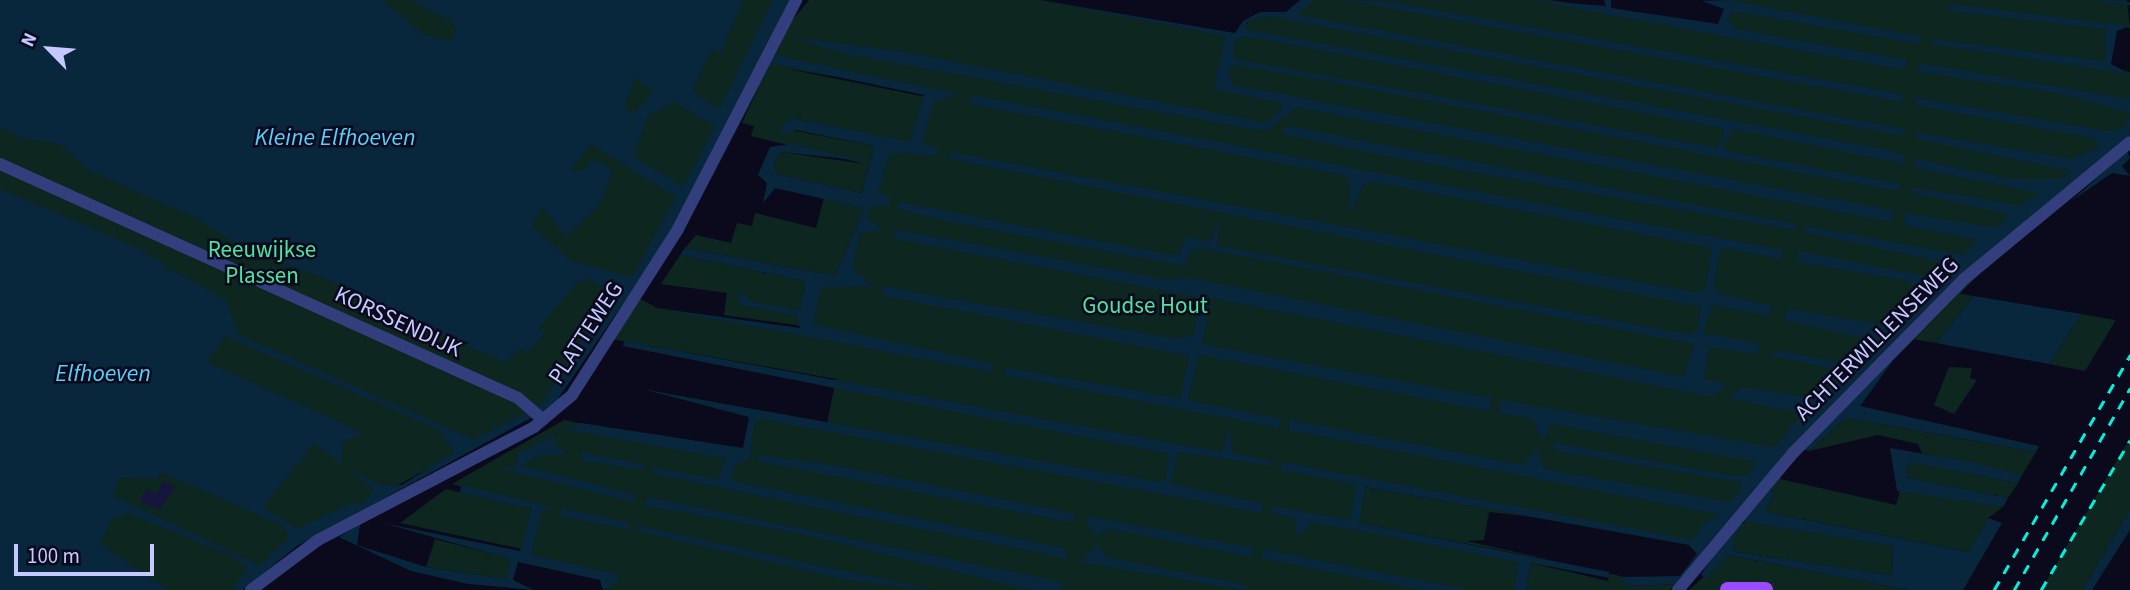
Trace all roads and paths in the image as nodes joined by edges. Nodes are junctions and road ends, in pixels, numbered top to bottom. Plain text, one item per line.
1 (796, 0) edge
2 (2130, 142) edge
3 (0, 164) edge
4 (538, 414) junction
5 (251, 590) edge
6 (1678, 590) edge
7 (1728, 590) edge
8 (1765, 590) edge

1 - 4 street, PLATTEWEG
2 - 6 street, ACHTERWILLENSEWEG
3 - 4 street, KORSSENDIJK
4 - 5 street, PLATTEWEG
7 - 8 main road

